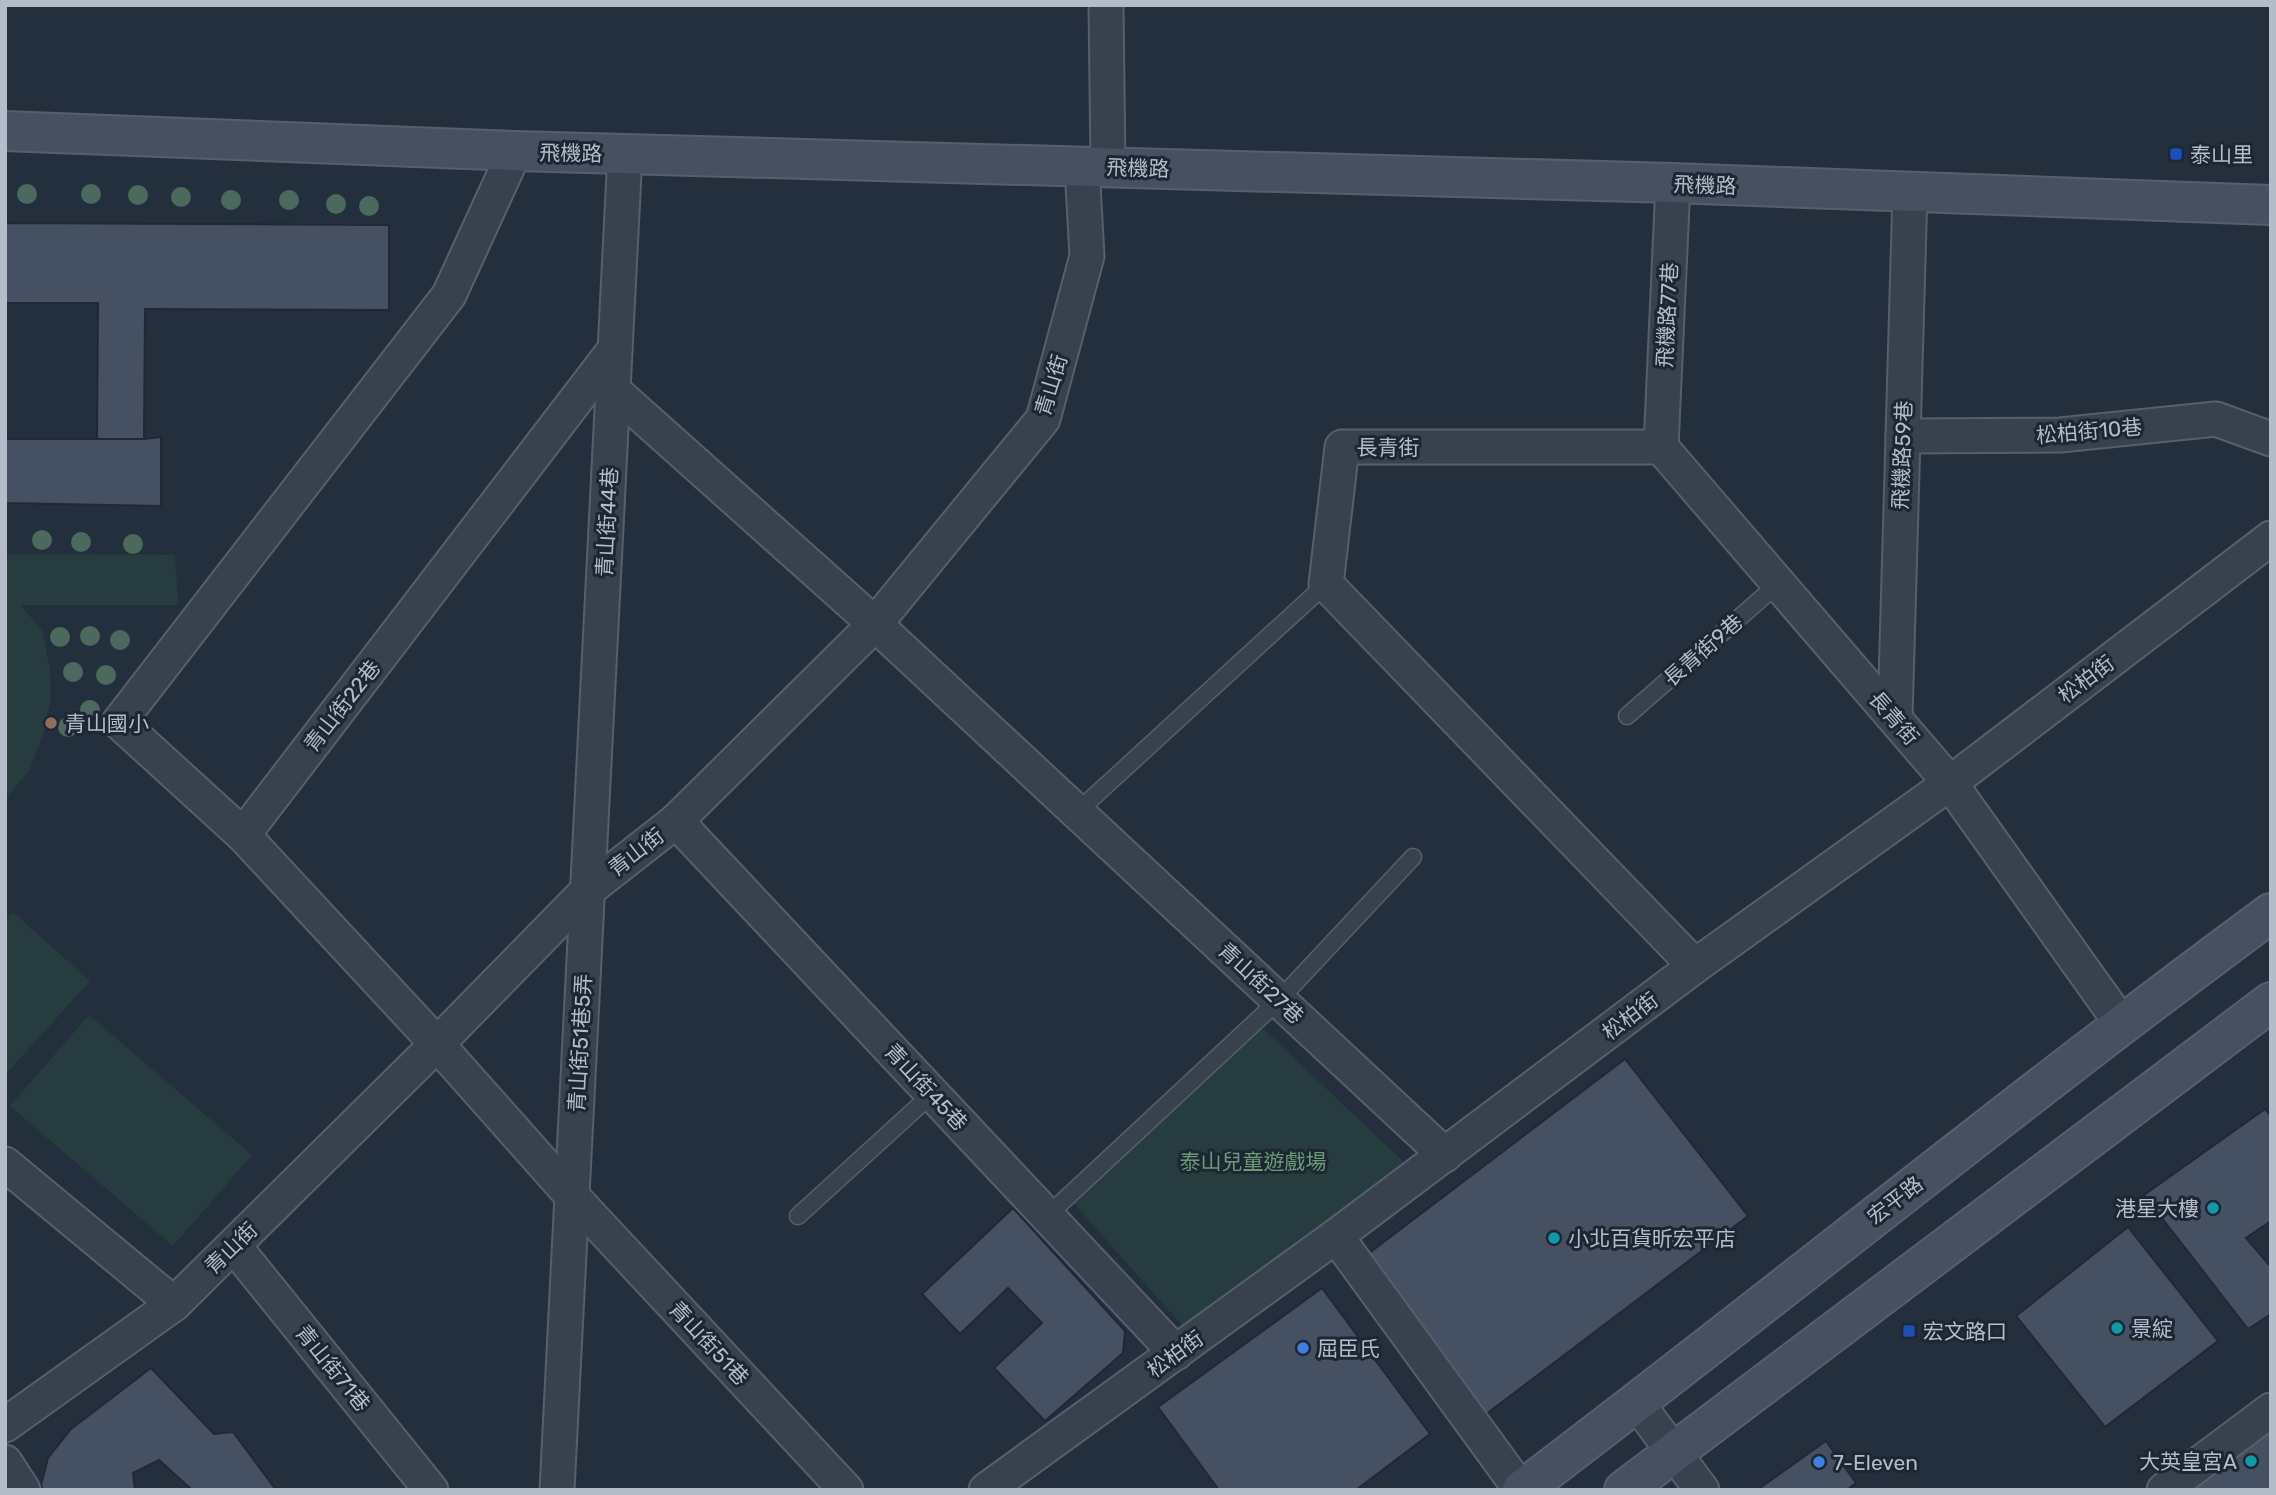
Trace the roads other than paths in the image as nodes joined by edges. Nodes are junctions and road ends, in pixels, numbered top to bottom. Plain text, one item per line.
1 (1106, 5) edge
2 (5, 131) edge
3 (515, 151) junction
4 (625, 154) junction
5 (1095, 167) junction
6 (1673, 183) junction
7 (1910, 191) junction
8 (2271, 205) edge
9 (615, 349) junction
10 (613, 390) junction
11 (1903, 436) junction
12 (2271, 439) edge
13 (1661, 447) junction
14 (2271, 538) edge
15 (1779, 583) junction
16 (1326, 584) junction
17 (875, 624) junction
18 (1627, 716) dead end
19 (1895, 718) junction
20 (1950, 783) junction
21 (1077, 812) junction
22 (676, 821) junction
23 (243, 835) junction
24 (1413, 857) dead end
25 (588, 890) junction
26 (2271, 913) edge
27 (1695, 966) junction
28 (1279, 1000) junction
29 (2271, 1002) edge
30 (2121, 1023) junction
31 (437, 1044) junction
32 (933, 1093) junction
33 (1445, 1155) junction
34 (5, 1164) edge
35 (572, 1196) junction
36 (798, 1216) dead end
37 (1047, 1216) junction
38 (1336, 1236) junction
39 (234, 1246) junction
40 (174, 1304) junction
41 (1176, 1353) junction
42 (1637, 1403) junction
43 (2271, 1410) edge
44 (5, 1425) edge
45 (1674, 1452) junction
46 (5, 1462) edge
47 (23, 1490) edge
48 (431, 1490) edge
49 (557, 1490) edge
50 (846, 1490) edge
51 (986, 1490) edge
52 (1522, 1490) edge
53 (1624, 1490) edge
54 (1702, 1490) edge
55 (2164, 1490) edge

1 - 5 street, 青山街
2 - 3 street, 飛機路
3 - 4 street, 飛機路
3 - 23 street
4 - 5 street, 飛機路
4 - 9 street, 青山街44巷
5 - 6 street, 飛機路
5 - 17 street, 青山街
6 - 7 street, 飛機路
6 - 13 street, 飛機路77巷
7 - 8 street, 飛機路
7 - 11 street, 飛機路59巷
9 - 10 street, 青山街44巷
9 - 23 street, 青山街22巷
10 - 17 street
10 - 25 street, 青山街44巷
11 - 12 street, 松柏街10巷
11 - 19 street, 飛機路59巷
13 - 15 street, 長青街
13 - 16 street, 長青街
14 - 20 street, 松柏街
15 - 18 lane, 長青街9巷
15 - 19 street, 長青街
16 - 21 lane
16 - 27 street
17 - 21 street, 青山街27巷
17 - 22 street, 青山街
19 - 20 street, 長青街
20 - 27 street, 松柏街
20 - 30 street, 長青街
21 - 28 street, 青山街27巷
22 - 25 street, 青山街
22 - 32 street, 青山街45巷
23 - 31 street
24 - 28 lane
25 - 31 street, 青山街
25 - 35 street, 青山街51巷5弄
26 - 30 street, 宏平路
27 - 33 street, 松柏街
28 - 33 street, 青山街27巷
28 - 37 lane
29 - 45 street
30 - 42 street, 宏平路
31 - 35 street, 青山街51巷
31 - 39 street, 青山街
32 - 36 lane
32 - 37 street, 青山街45巷
33 - 38 street, 松柏街
34 - 40 street
35 - 49 street
35 - 50 street, 青山街51巷
37 - 41 street, 青山街45巷
38 - 41 street, 松柏街
38 - 52 street
39 - 40 street, 青山街
39 - 48 street, 青山街71巷
40 - 44 street, 青山街
41 - 51 street, 松柏街
42 - 45 street
42 - 52 street, 宏平路
43 - 55 street
45 - 53 street
45 - 54 street
46 - 47 street

